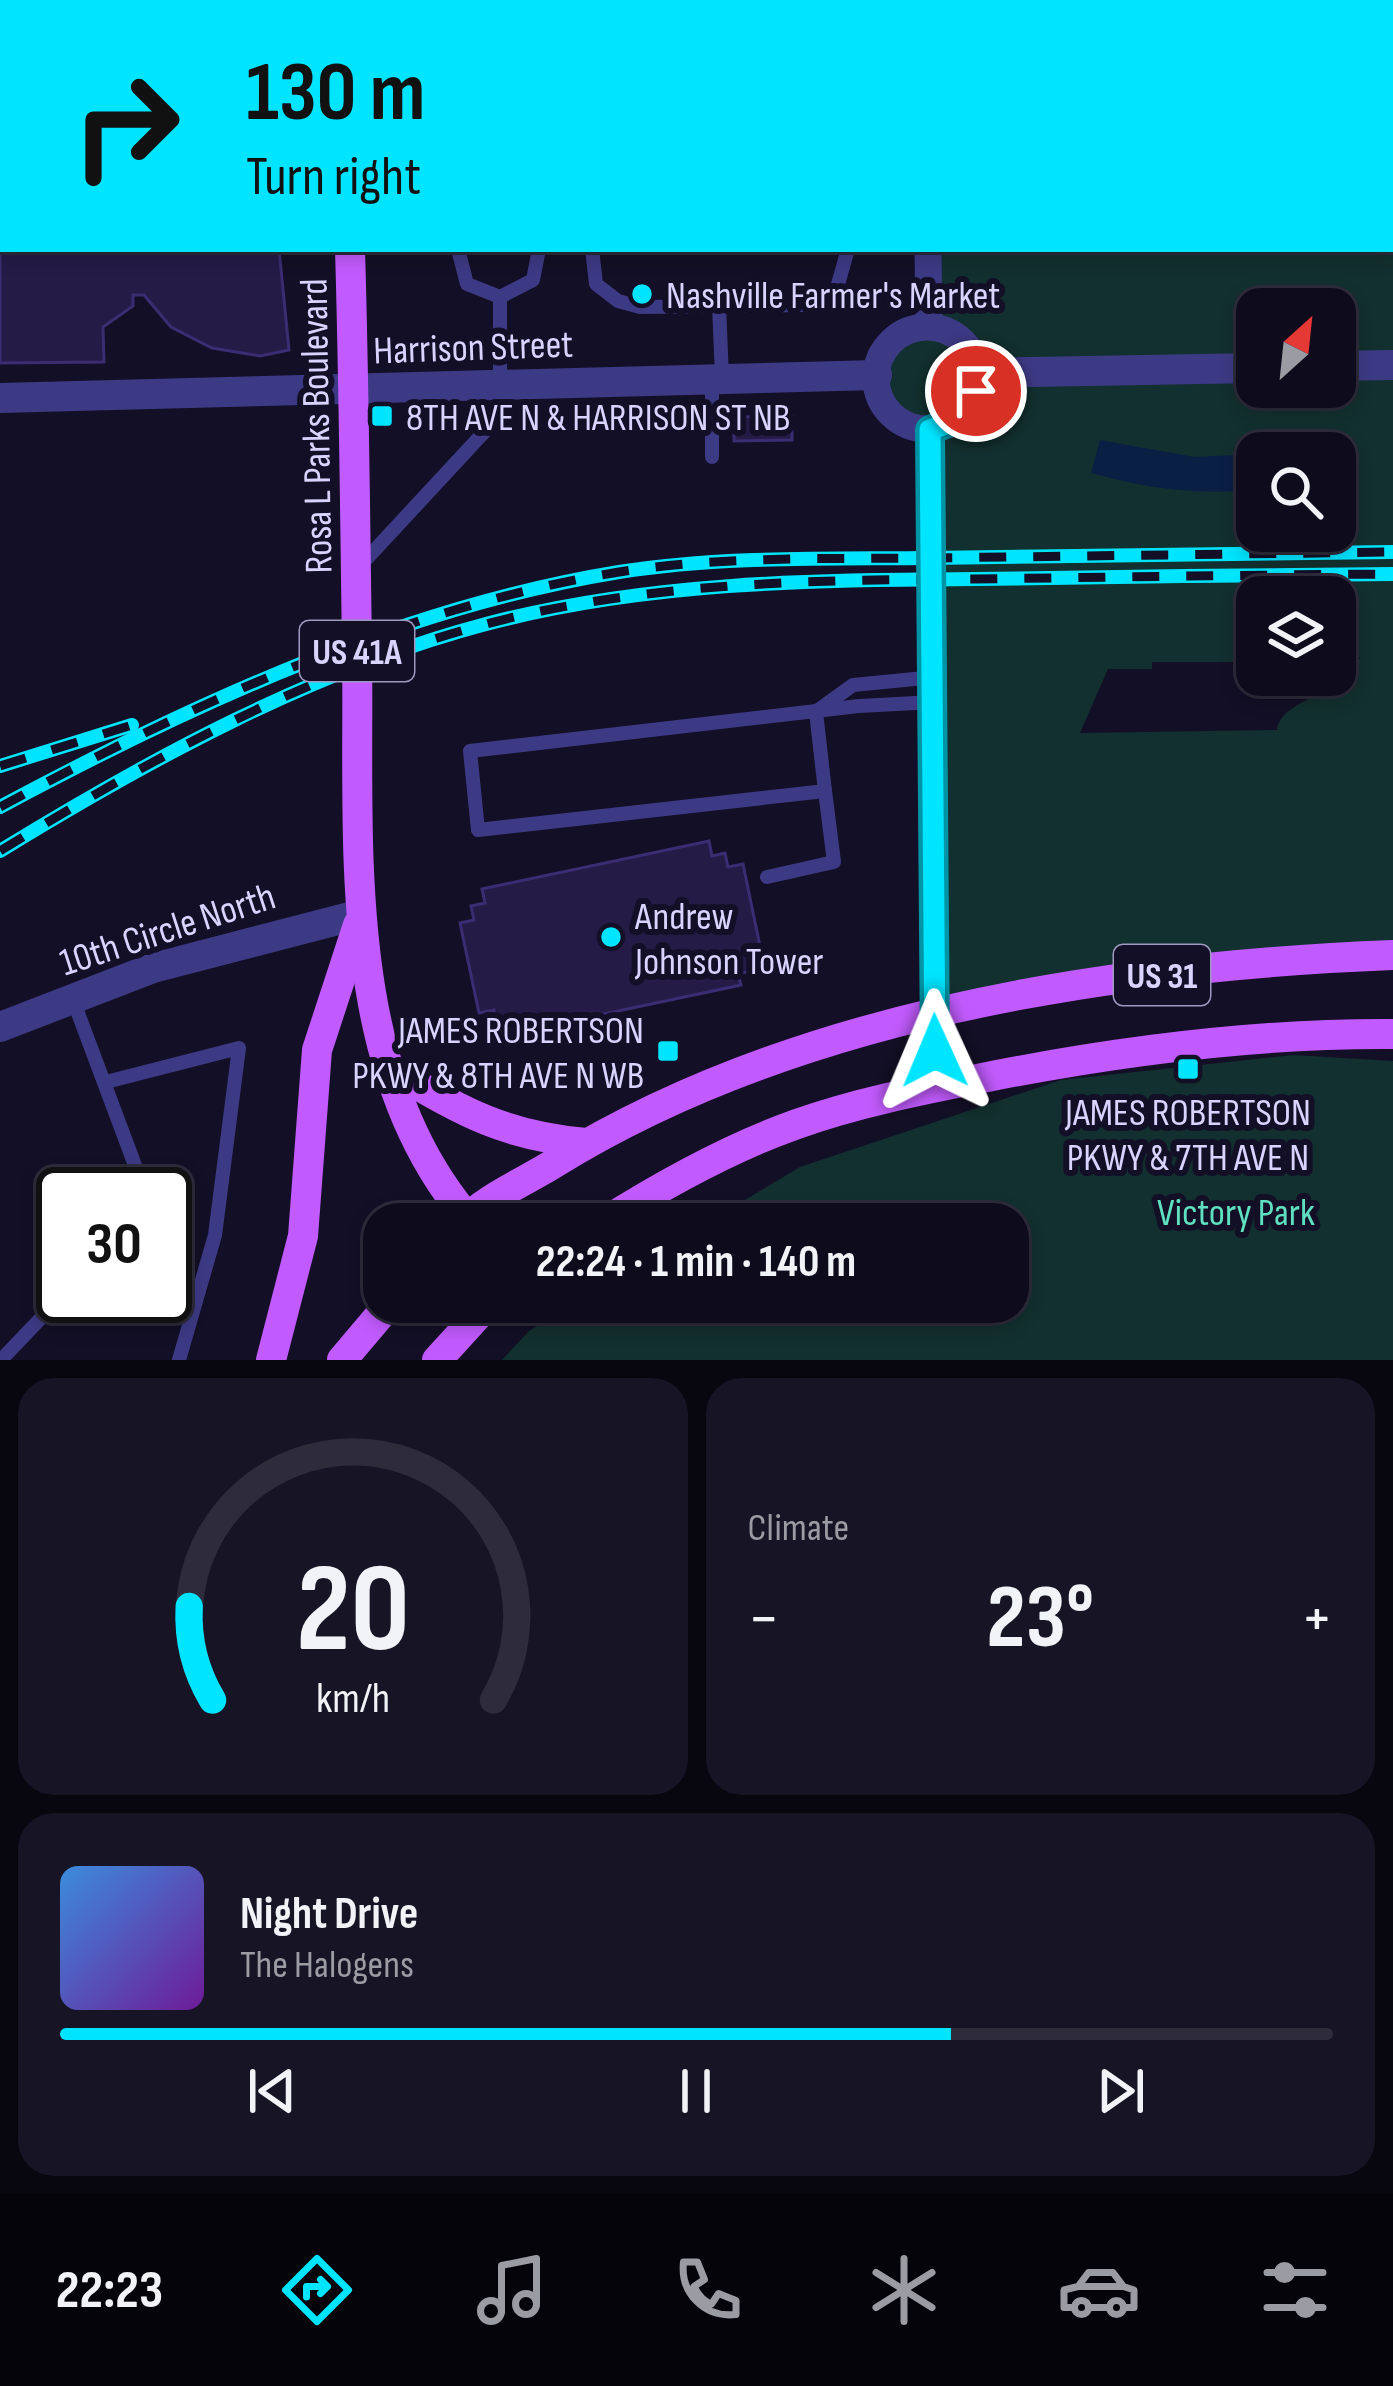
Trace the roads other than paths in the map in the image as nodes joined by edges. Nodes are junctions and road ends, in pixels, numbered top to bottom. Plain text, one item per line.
1 (350, 252) edge
2 (459, 252) edge
3 (538, 252) edge
4 (592, 252) edge
5 (848, 252) edge
6 (928, 252) edge
7 (500, 297) junction
8 (719, 305) junction
9 (929, 326) junction
10 (1393, 365) edge
11 (1356, 366) edge
12 (1236, 368) edge
13 (977, 373) junction
14 (877, 375) junction
15 (717, 378) junction
16 (502, 384) junction
17 (353, 388) junction
18 (0, 398) edge
19 (930, 430) junction
20 (712, 457) dead end
21 (356, 570) junction
22 (935, 690) junction
23 (815, 712) junction
24 (825, 791) junction
25 (767, 877) dead end
26 (361, 914) junction
27 (1393, 955) edge
28 (72, 998) junction
29 (935, 1015) junction
30 (0, 1027) edge
31 (1393, 1034) edge
32 (388, 1069) junction
33 (106, 1082) junction
34 (936, 1087) junction
35 (586, 1143) junction
36 (136, 1167) edge
37 (455, 1203) edge
38 (496, 1203) edge
39 (634, 1203) edge
40 (36, 1323) edge
41 (373, 1323) edge
42 (471, 1323) edge
43 (1, 1360) edge
44 (179, 1360) edge
45 (272, 1360) edge
46 (342, 1360) edge
47 (437, 1360) edge

1 - 17 main road, Rosa L Parks Boulevard / US 41A
2 - 7 lane
3 - 7 lane
4 - 8 lane
5 - 8 lane
6 - 9 street
7 - 16 lane
8 - 15 lane
9 - 13 street
9 - 14 street
10 - 11 street
12 - 13 street
13 - 19 street
14 - 15 street, Harrison Street
14 - 19 street
15 - 16 street, Harrison Street
15 - 20 lane
16 - 17 street, Harrison Street
16 - 21 lane
17 - 18 street, Harrison Street
17 - 21 main road, Rosa L Parks Boulevard / US 41A
19 - 22 street
21 - 26 main road, Rosa L Parks Boulevard / US 41A
22 - 23 lane
22 - 23 lane
22 - 29 street
23 - 24 lane
23 - 24 lane
24 - 25 lane
26 - 28 street, 10th Circle North
26 - 32 main road, Rosa L Parks Boulevard / US 41A
26 - 45 main road
27 - 29 main road, US 31
28 - 30 street, 10th Circle North
28 - 33 lane
29 - 34 street
29 - 35 main road, US 31
31 - 34 main road, US 31
32 - 35 main road
32 - 37 main road, Rosa L Parks Boulevard / US 41A
33 - 36 lane
33 - 44 lane
34 - 39 main road, US 31
35 - 38 main road, US 31
40 - 43 lane
41 - 46 main road
42 - 47 main road

